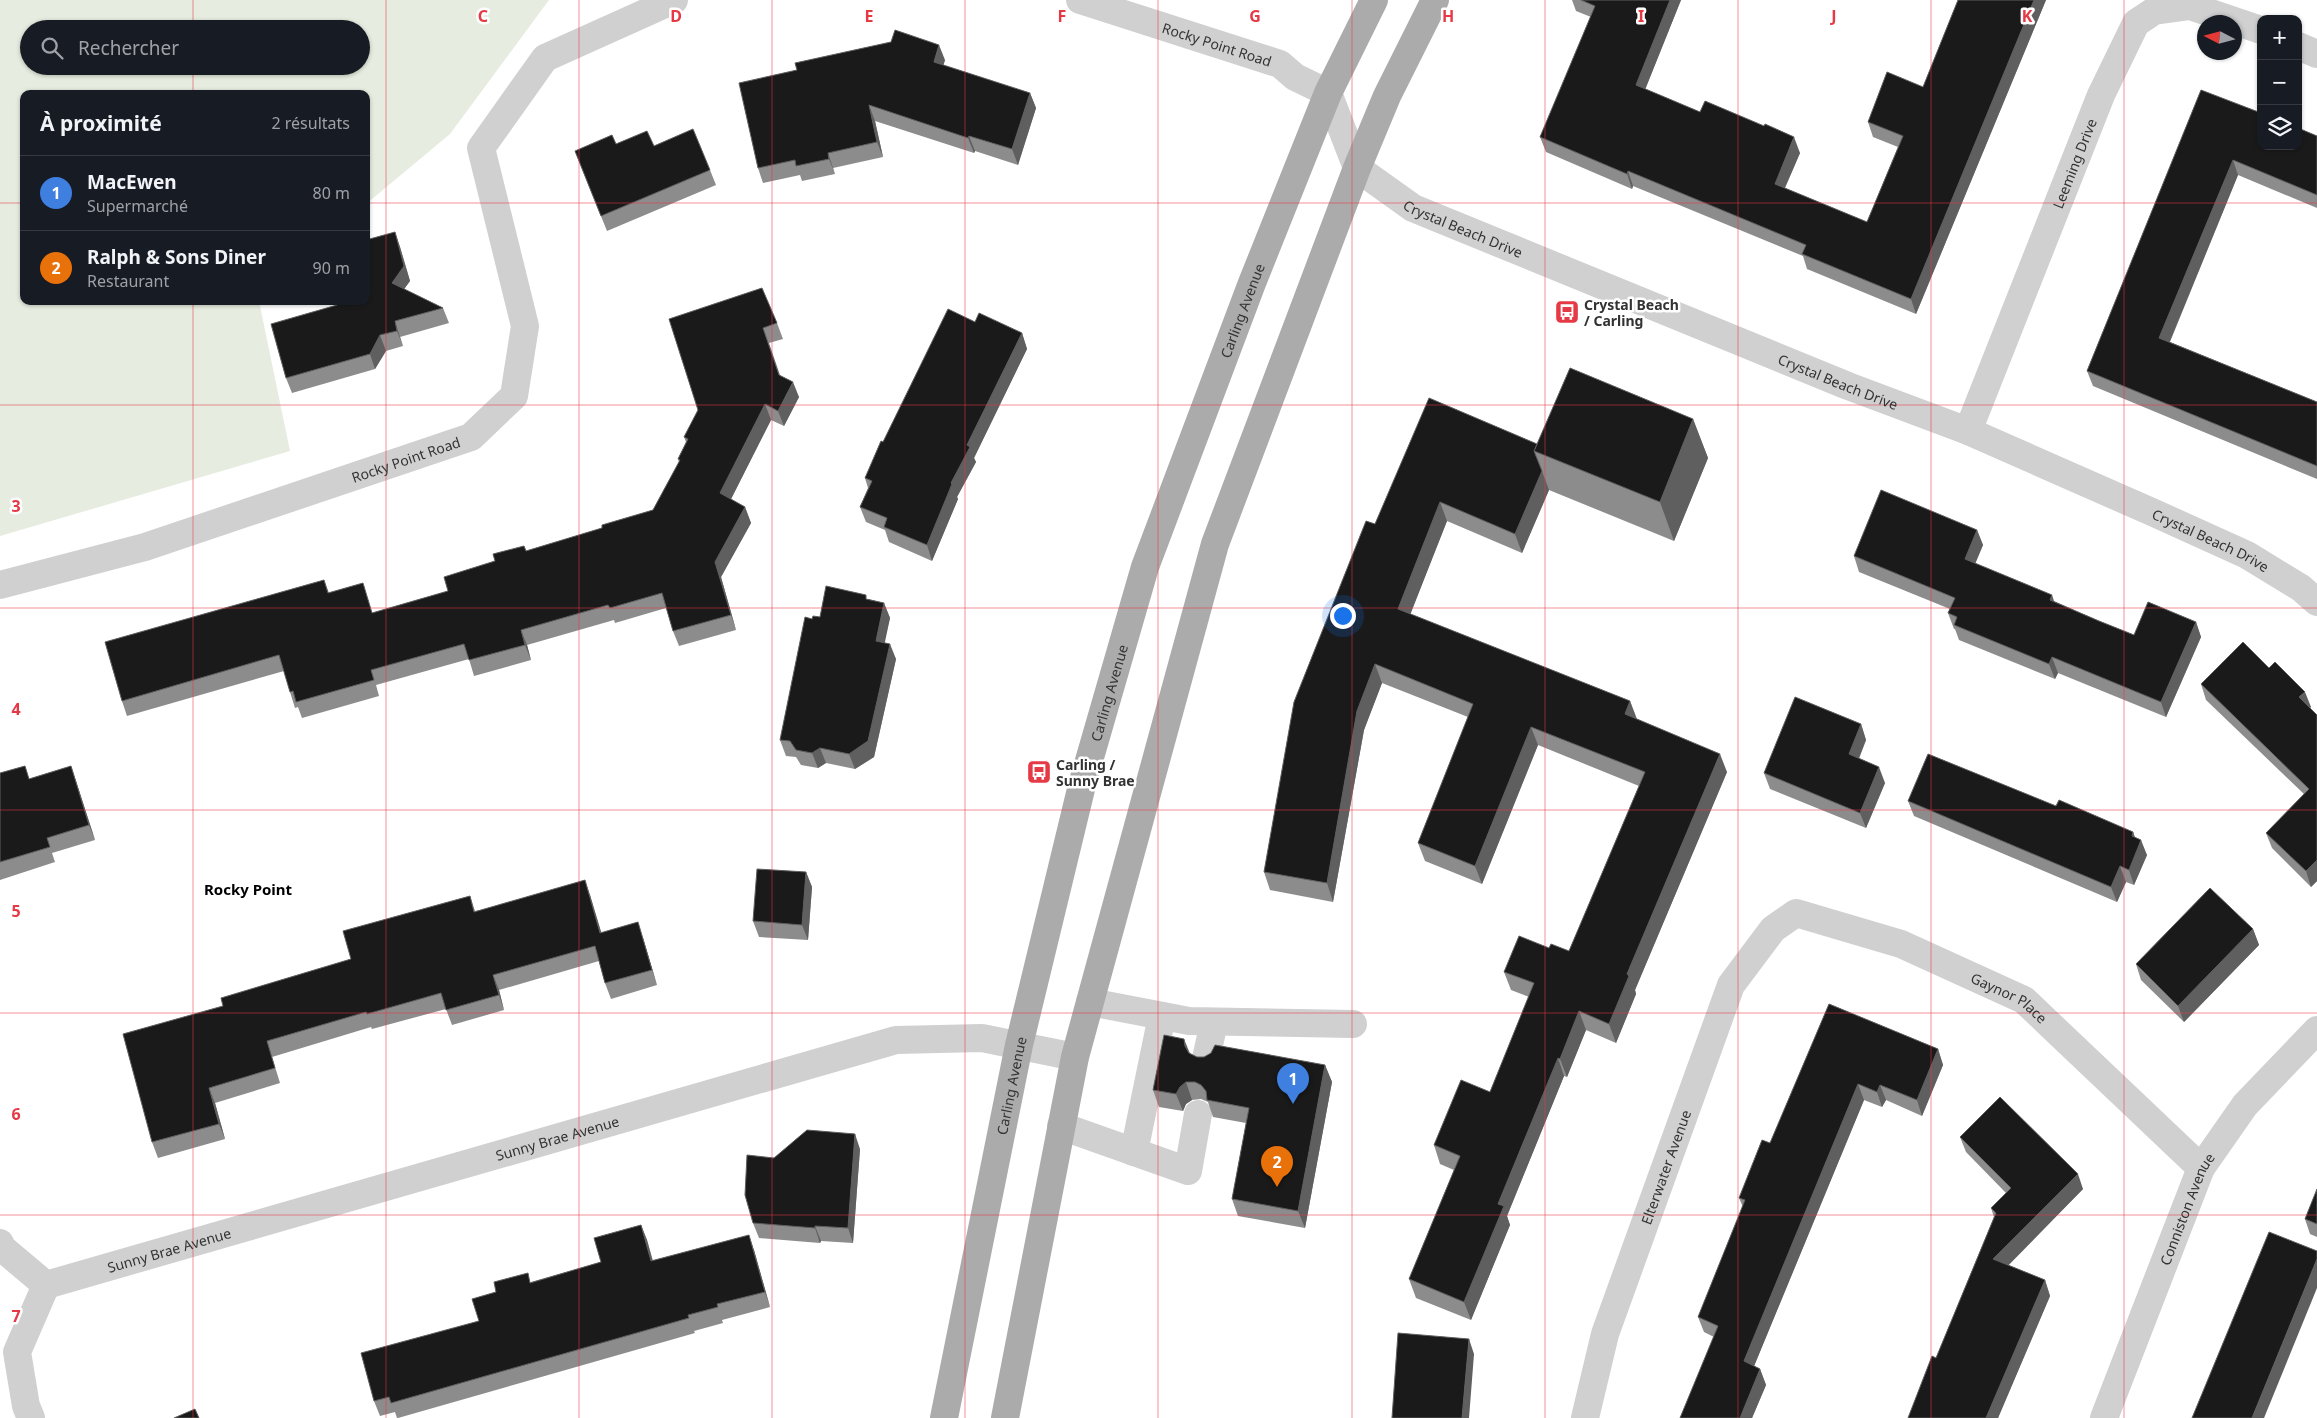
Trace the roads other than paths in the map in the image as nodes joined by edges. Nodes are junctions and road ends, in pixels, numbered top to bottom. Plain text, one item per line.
1 (674, 0) edge
2 (1080, 0) edge
3 (1374, 0) edge
4 (1435, 0) edge
5 (2190, 3) edge
6 (2257, 28) edge
7 (2302, 48) edge
8 (2317, 54) edge
9 (1328, 93) junction
10 (1357, 168) junction
11 (1968, 432) junction
12 (0, 585) edge
13 (2317, 602) edge
14 (1773, 929) joint
15 (1090, 1002) junction
16 (1162, 1016) junction
17 (1214, 1022) junction
18 (1353, 1024) dead end
19 (2317, 1030) edge
20 (1020, 1045) junction
21 (1075, 1057) junction
22 (1206, 1059) edge
23 (1198, 1114) dead end
24 (1061, 1126) junction
25 (1134, 1152) junction
26 (2201, 1168) junction
27 (0, 1243) edge
28 (46, 1285) junction
29 (31, 1418) edge
30 (944, 1418) edge
31 (1005, 1418) edge
32 (1585, 1418) edge
33 (2104, 1418) edge

1 - 12 street, Rocky Point Road
2 - 9 street, Rocky Point Road
3 - 9 main road, Carling Avenue
4 - 10 main road
5 - 6 street, Leeming Drive
5 - 11 street, Leeming Drive
7 - 8 street
9 - 10 street
9 - 20 main road, Carling Avenue
10 - 11 street, Crystal Beach Drive
10 - 15 main road
11 - 13 street, Crystal Beach Drive
14 - 26 street, Gaynor Place
14 - 32 street, Elterwater Avenue
15 - 16 street
15 - 21 main road
16 - 17 street
16 - 25 street
17 - 18 street
17 - 22 street
19 - 26 street, Conniston Avenue
20 - 21 street, Sunny Brae Avenue
20 - 28 street, Sunny Brae Avenue
20 - 30 main road, Carling Avenue
21 - 24 main road
23 - 25 street
24 - 25 street
24 - 31 main road
26 - 33 street, Conniston Avenue
27 - 28 street
28 - 29 street

